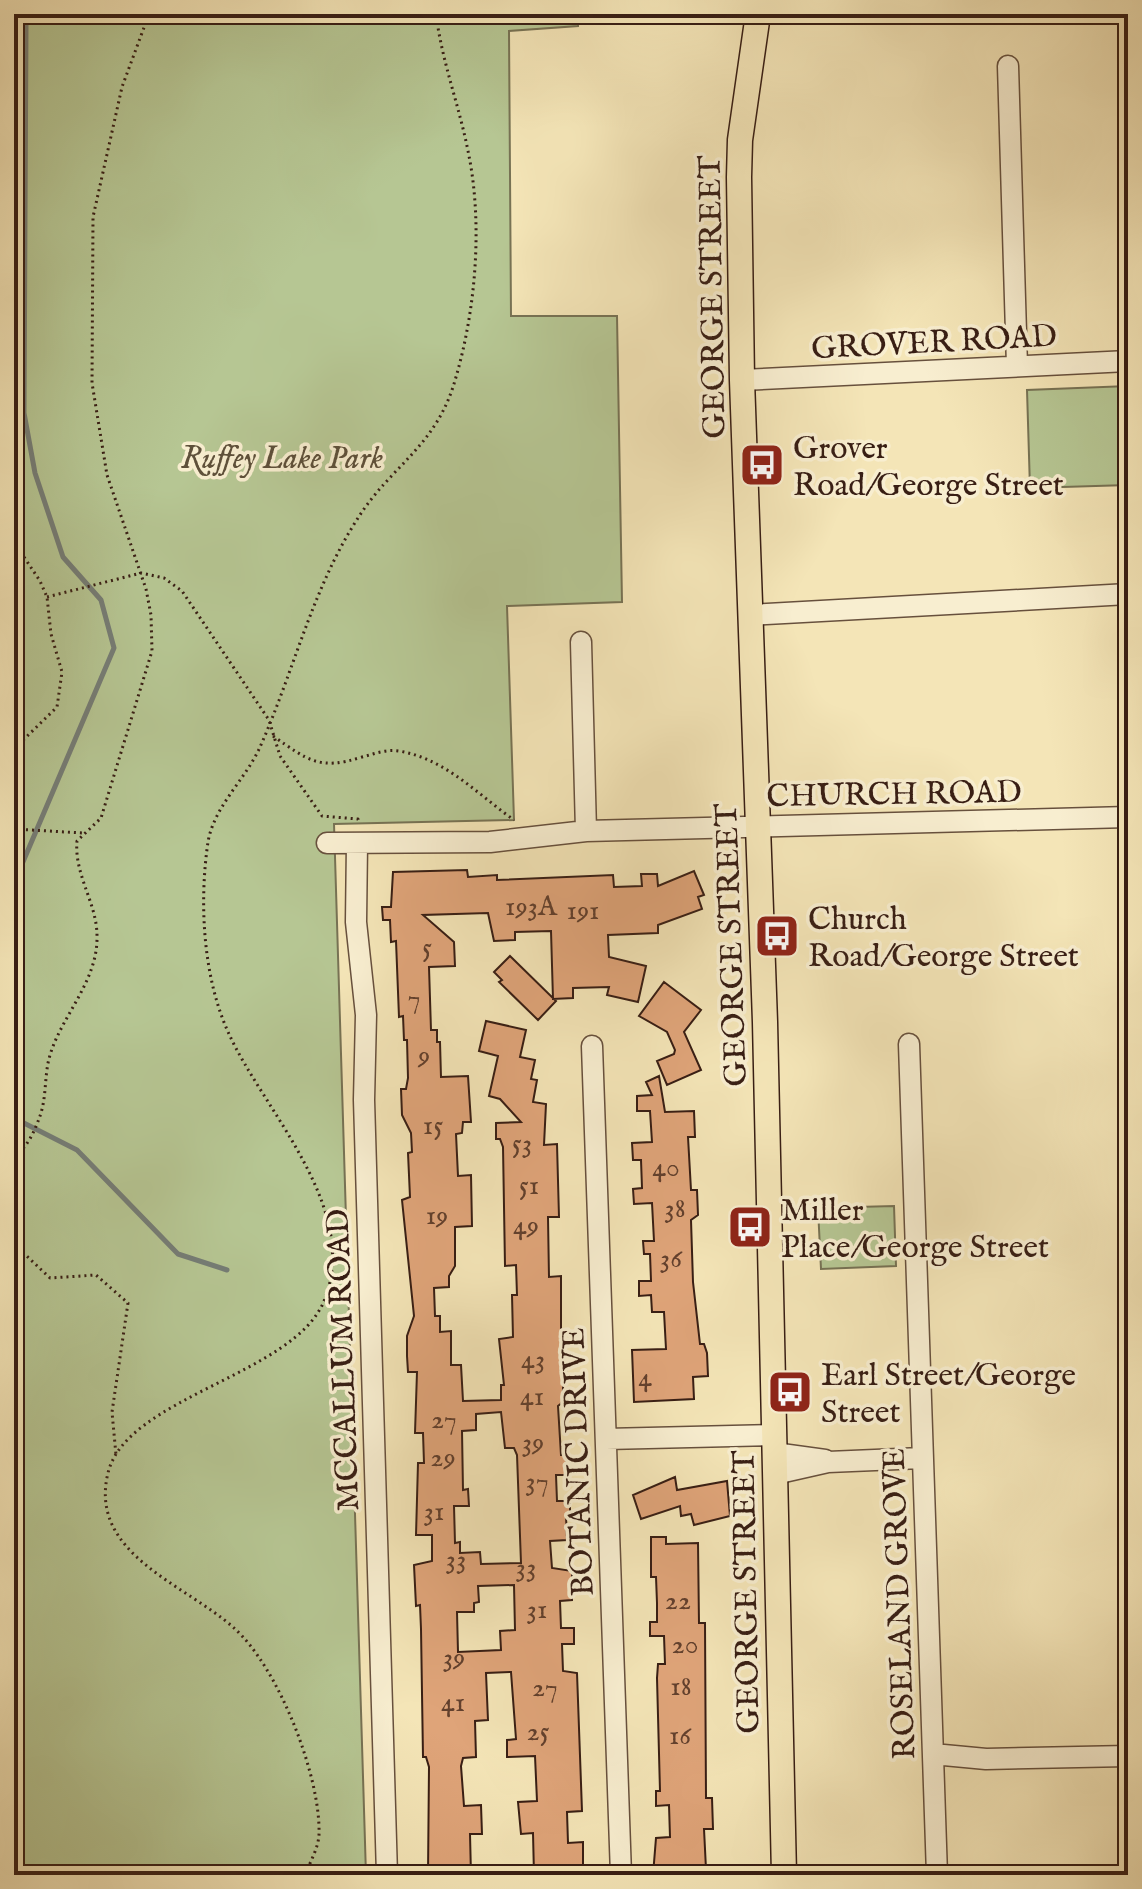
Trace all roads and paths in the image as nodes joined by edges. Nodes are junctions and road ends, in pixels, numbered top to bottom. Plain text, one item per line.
1 (149, 14) edge
2 (436, 14) edge
3 (758, 14) edge
4 (1008, 66) dead end
5 (1128, 361) edge
6 (1017, 366) junction
7 (742, 380) junction
8 (14, 542) edge
9 (141, 573) junction
10 (1128, 594) edge
11 (47, 597) junction
12 (750, 615) junction
13 (581, 642) dead end
14 (269, 720) junction
15 (273, 736) junction
16 (14, 750) edge
17 (14, 762) edge
18 (1128, 817) edge
19 (527, 823) dead end
20 (757, 826) junction
21 (15, 829) edge
22 (586, 831) junction
23 (83, 833) junction
24 (327, 843) dead end
25 (357, 843) junction
26 (909, 1044) dead end
27 (592, 1046) dead end
28 (14, 1156) edge
29 (14, 1244) edge
30 (606, 1439) junction
31 (774, 1454) junction
32 (116, 1455) junction
33 (922, 1458) junction
34 (1128, 1756) edge
35 (933, 1762) junction
36 (305, 1875) edge
37 (387, 1875) edge
38 (621, 1875) edge
39 (784, 1875) edge
40 (937, 1875) edge

1 - 9 path
2 - 14 path
3 - 7 main road, GEORGE STREET
4 - 6 street
5 - 6 street, GROVER ROAD
6 - 7 street, GROVER ROAD
7 - 12 main road, GEORGE STREET
8 - 11 path
9 - 11 path
9 - 14 path
9 - 23 path
10 - 12 street
11 - 16 path
12 - 20 main road, GEORGE STREET
13 - 22 street
14 - 15 path
14 - 32 path
15 - 19 path
15 - 25 path
16 - 17 path
18 - 20 street, CHURCH ROAD
20 - 22 street, CHURCH ROAD
20 - 31 main road, GEORGE STREET
21 - 23 path
22 - 25 street, CHURCH ROAD
23 - 28 path
24 - 25 street, CHURCH ROAD
25 - 37 street, MCCALLUM ROAD
26 - 33 street, ROSELAND GROVE
27 - 30 street, BOTANIC DRIVE
29 - 32 path
30 - 31 street
30 - 38 street, BOTANIC DRIVE
31 - 33 street
31 - 39 main road, GEORGE STREET
32 - 36 path
33 - 35 street, ROSELAND GROVE
34 - 35 street
35 - 40 street, ROSELAND GROVE

